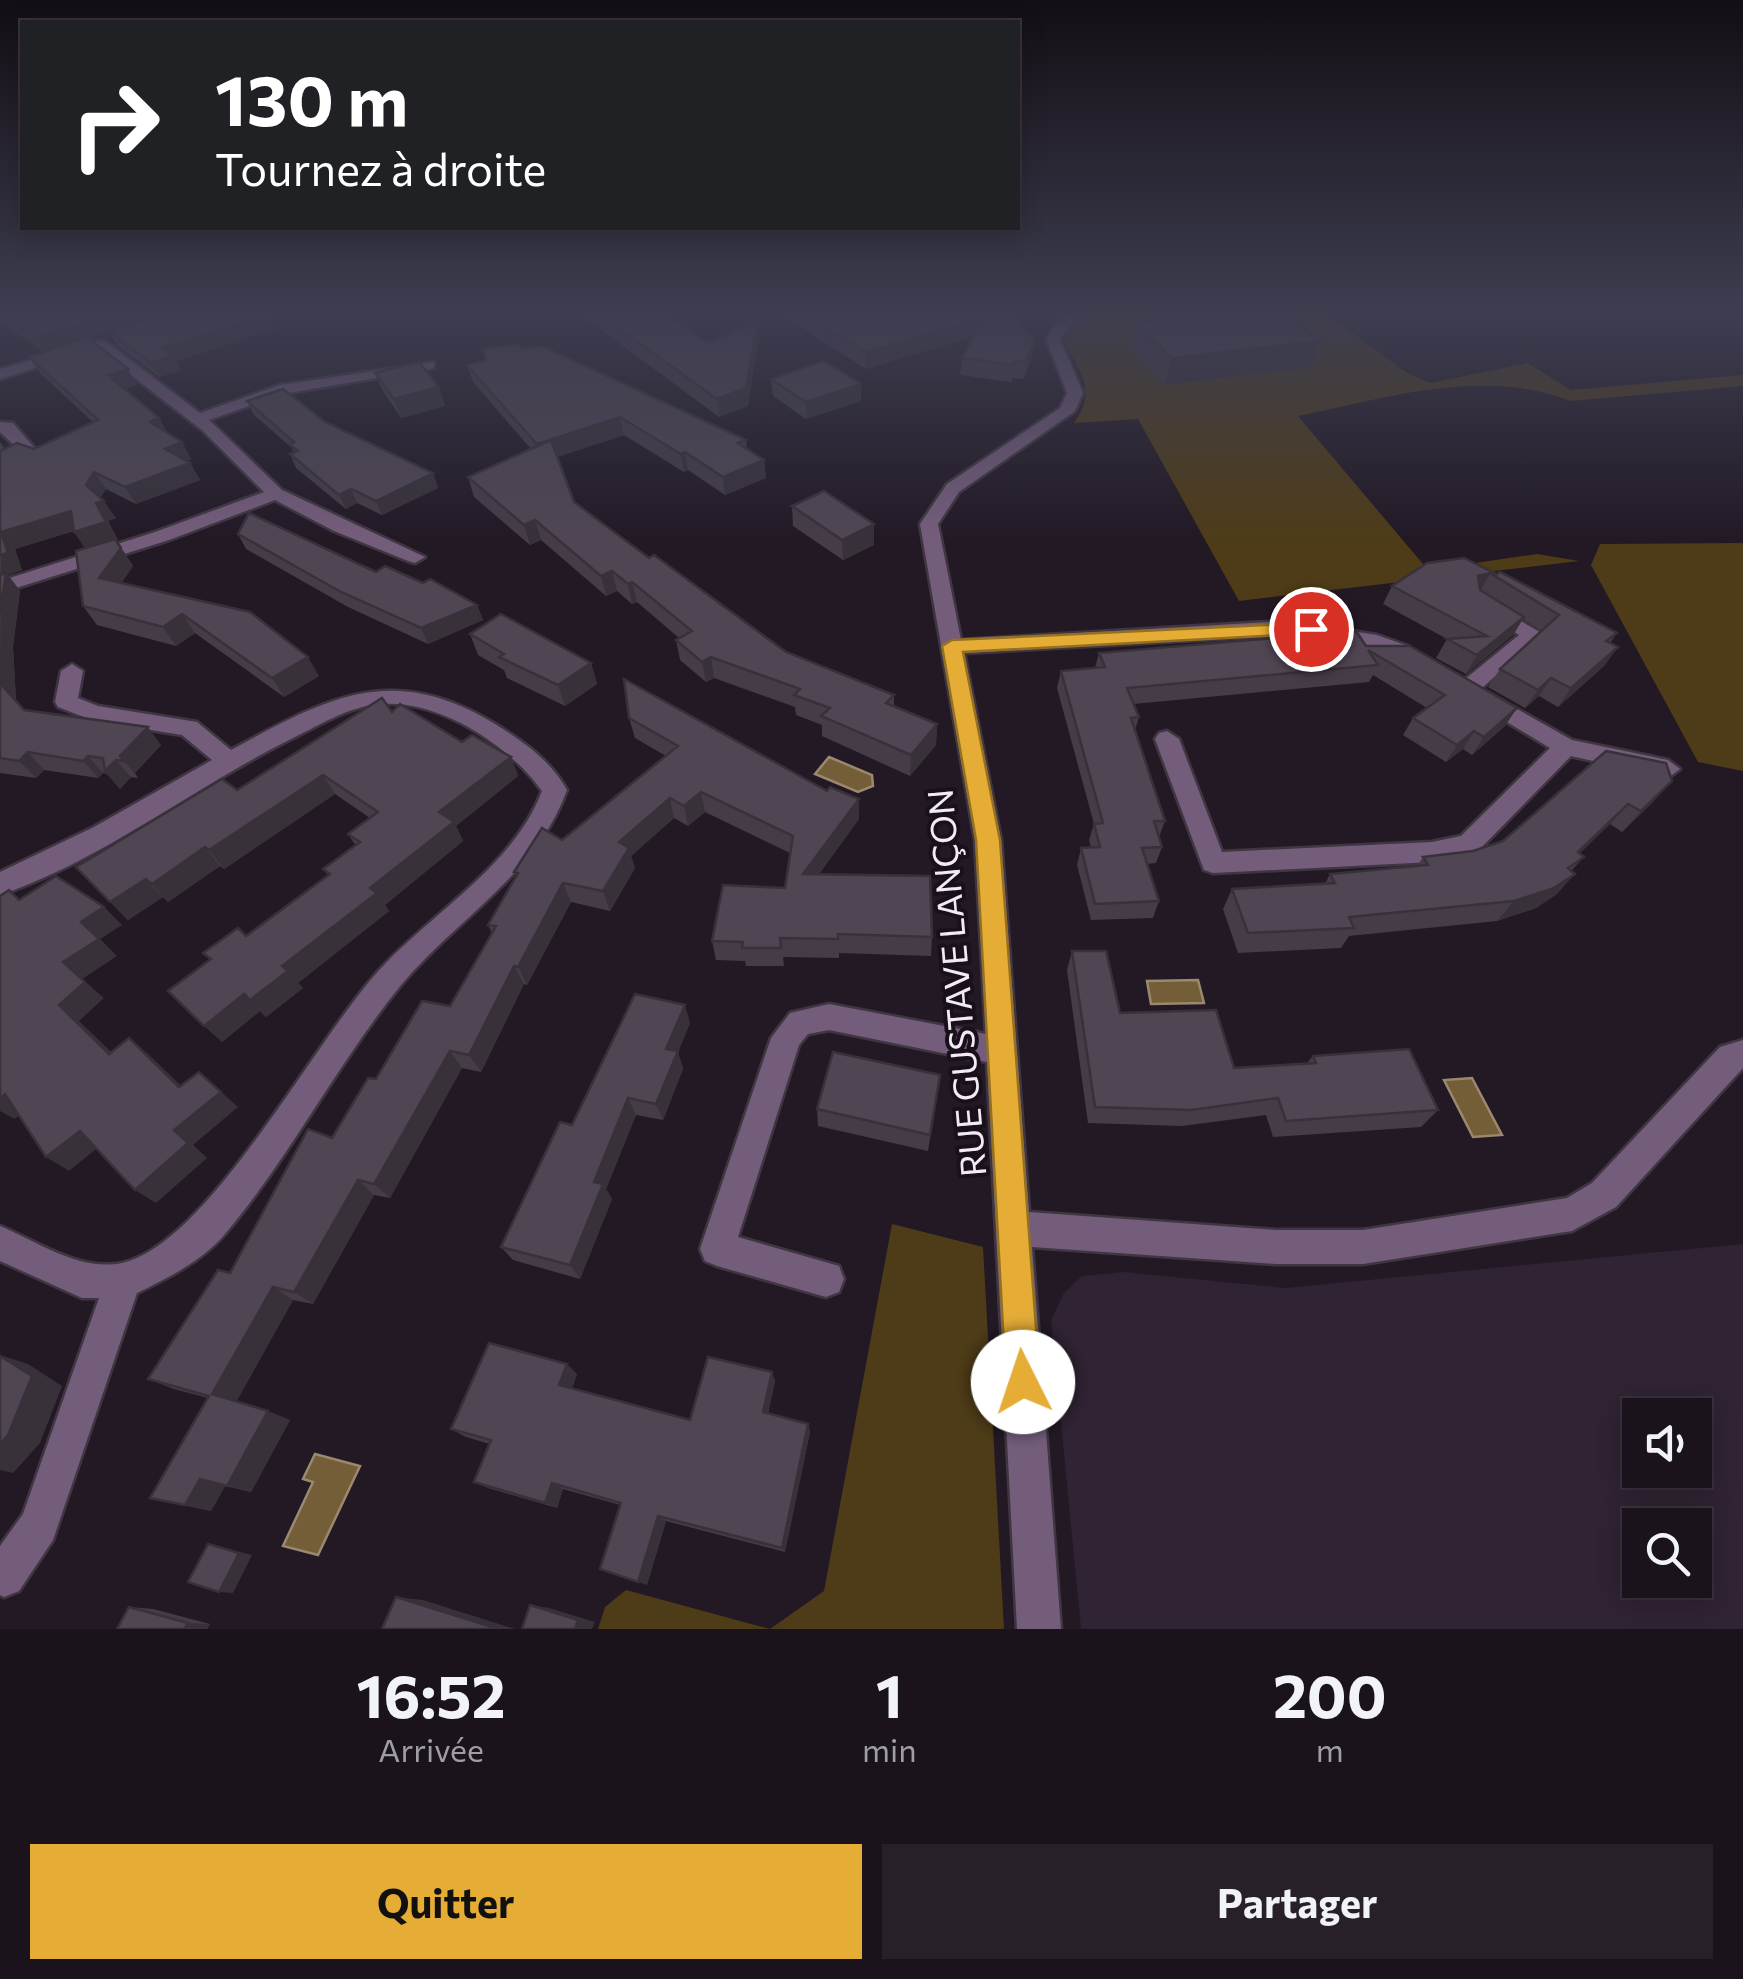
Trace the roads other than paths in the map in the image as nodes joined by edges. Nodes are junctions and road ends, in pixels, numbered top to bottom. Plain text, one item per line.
1 (159, 387) edge
2 (298, 387) edge
3 (1073, 387) edge
4 (196, 419) junction
5 (0, 427) edge
6 (0, 466) edge
7 (276, 494) junction
8 (416, 557) dead end
9 (0, 588) edge
10 (1478, 601) edge
11 (952, 646) junction
12 (72, 671) dead end
13 (1467, 689) junction
14 (1167, 739) dead end
15 (1566, 746) junction
16 (226, 760) junction
17 (1668, 769) edge
18 (0, 884) edge
19 (1002, 1051) junction
20 (1743, 1054) edge
21 (1014, 1228) junction
22 (0, 1243) edge
23 (826, 1280) dead end
24 (124, 1281) junction
25 (4, 1576) dead end
26 (1039, 1629) edge

1 - 4 street
2 - 4 street
3 - 11 street, RUE GUSTAVE LANÇON
4 - 7 street
5 - 6 street
7 - 8 street
7 - 9 street
10 - 13 street
11 - 13 street
11 - 19 street, RUE GUSTAVE LANÇON
12 - 16 street
13 - 15 street
14 - 15 street
15 - 17 street
16 - 18 street
16 - 24 street
19 - 21 street, RUE GUSTAVE LANÇON
19 - 23 street
20 - 21 street
21 - 26 street, RUE GUSTAVE LANÇON
22 - 24 street
24 - 25 street

